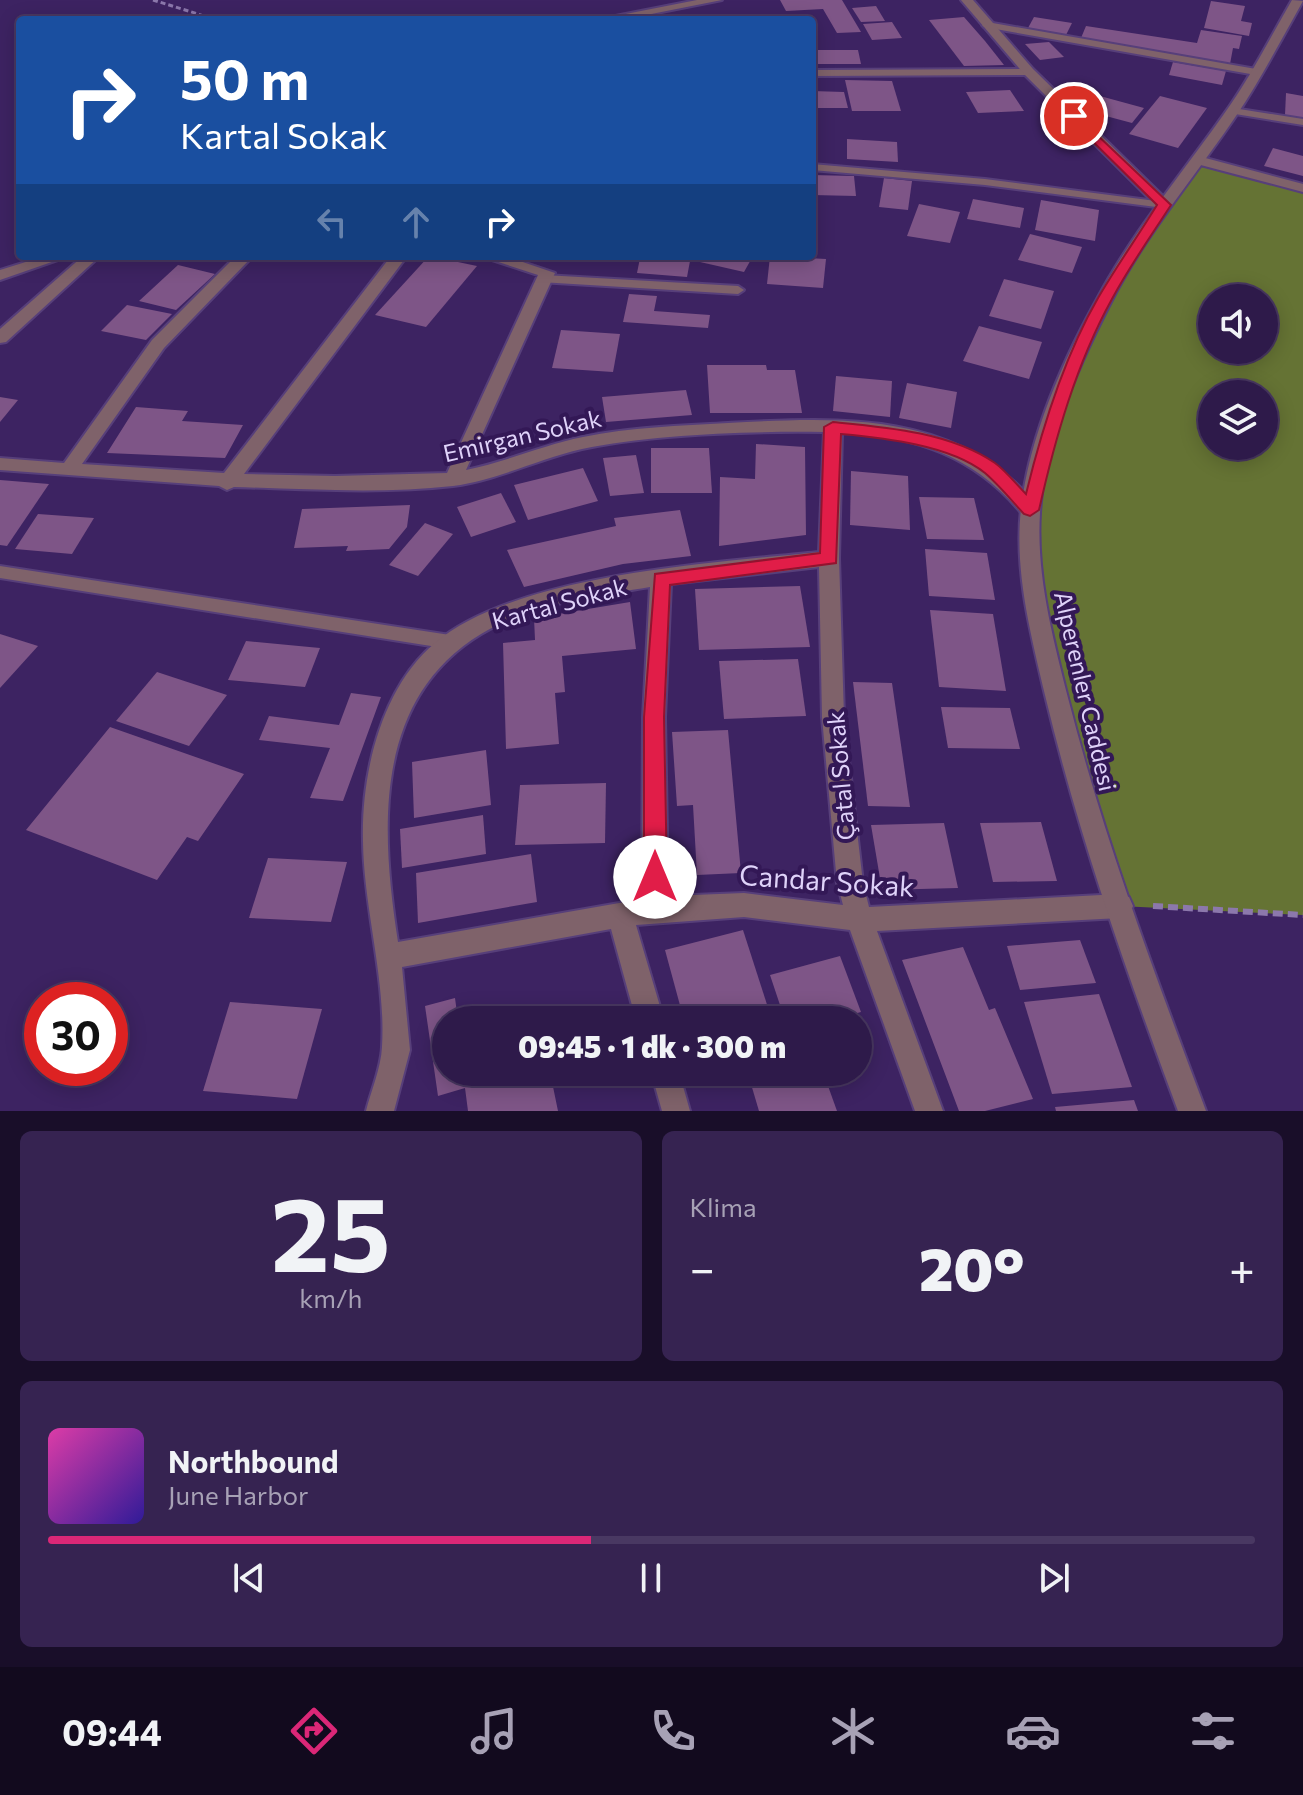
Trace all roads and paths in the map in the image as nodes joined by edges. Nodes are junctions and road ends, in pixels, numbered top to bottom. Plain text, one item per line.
1 (153, 0) edge
2 (716, 0) edge
3 (967, 0) edge
4 (1298, 0) edge
5 (204, 16) edge
6 (624, 16) edge
7 (987, 25) junction
8 (1029, 72) junction
9 (1256, 72) junction
10 (816, 73) edge
11 (1233, 111) junction
12 (1303, 122) edge
13 (1198, 160) junction
14 (816, 167) edge
15 (1303, 188) edge
16 (1164, 205) junction
17 (48, 260) edge
18 (88, 260) edge
19 (241, 260) edge
20 (396, 260) edge
21 (502, 260) edge
22 (0, 275) edge
23 (544, 279) junction
24 (738, 290) dead end
25 (0, 338) edge
26 (833, 427) junction
27 (0, 464) edge
28 (69, 469) junction
29 (453, 479) junction
30 (227, 483) junction
31 (1030, 510) junction
32 (829, 558) junction
33 (0, 572) edge
34 (661, 579) junction
35 (450, 642) junction
36 (1120, 906) junction
37 (655, 909) junction
38 (620, 915) junction
39 (1303, 915) edge
40 (859, 919) junction
41 (390, 956) junction
42 (646, 1006) edge
43 (669, 1086) edge
44 (380, 1111) edge
45 (676, 1111) edge
46 (929, 1111) edge
47 (1192, 1111) edge

1 - 5 path
2 - 6 street
3 - 7 street
4 - 9 street, Alperenler Caddesi
7 - 8 street
7 - 9 lane
8 - 10 lane
8 - 16 street
9 - 11 street, Alperenler Caddesi
11 - 12 lane
11 - 13 street, Alperenler Caddesi
13 - 15 street
13 - 16 street, Alperenler Caddesi
14 - 16 lane
16 - 31 street, Alperenler Caddesi
17 - 22 street
18 - 25 street
19 - 28 street
20 - 30 street
21 - 23 street
23 - 24 lane
23 - 29 street
26 - 29 street, Emirgan Sokak
26 - 31 street, Emirgan Sokak
26 - 32 street, Çatal Sokak
27 - 28 street, Emirgan Sokak
28 - 30 street, Emirgan Sokak
29 - 30 street, Emirgan Sokak
31 - 36 street, Alperenler Caddesi
32 - 34 street, Kartal Sokak
32 - 40 street, Çatal Sokak
33 - 35 lane
34 - 35 street, Kartal Sokak
34 - 37 street
35 - 41 street, Kartal Sokak
36 - 39 path
36 - 40 street, Candar Sokak
36 - 47 street, Alperenler Caddesi
37 - 38 street, Candar Sokak
37 - 40 street, Candar Sokak
38 - 41 street, Candar Sokak
38 - 42 street
40 - 46 street, Çatal Sokak
41 - 44 street, Kartal Sokak
43 - 45 street

